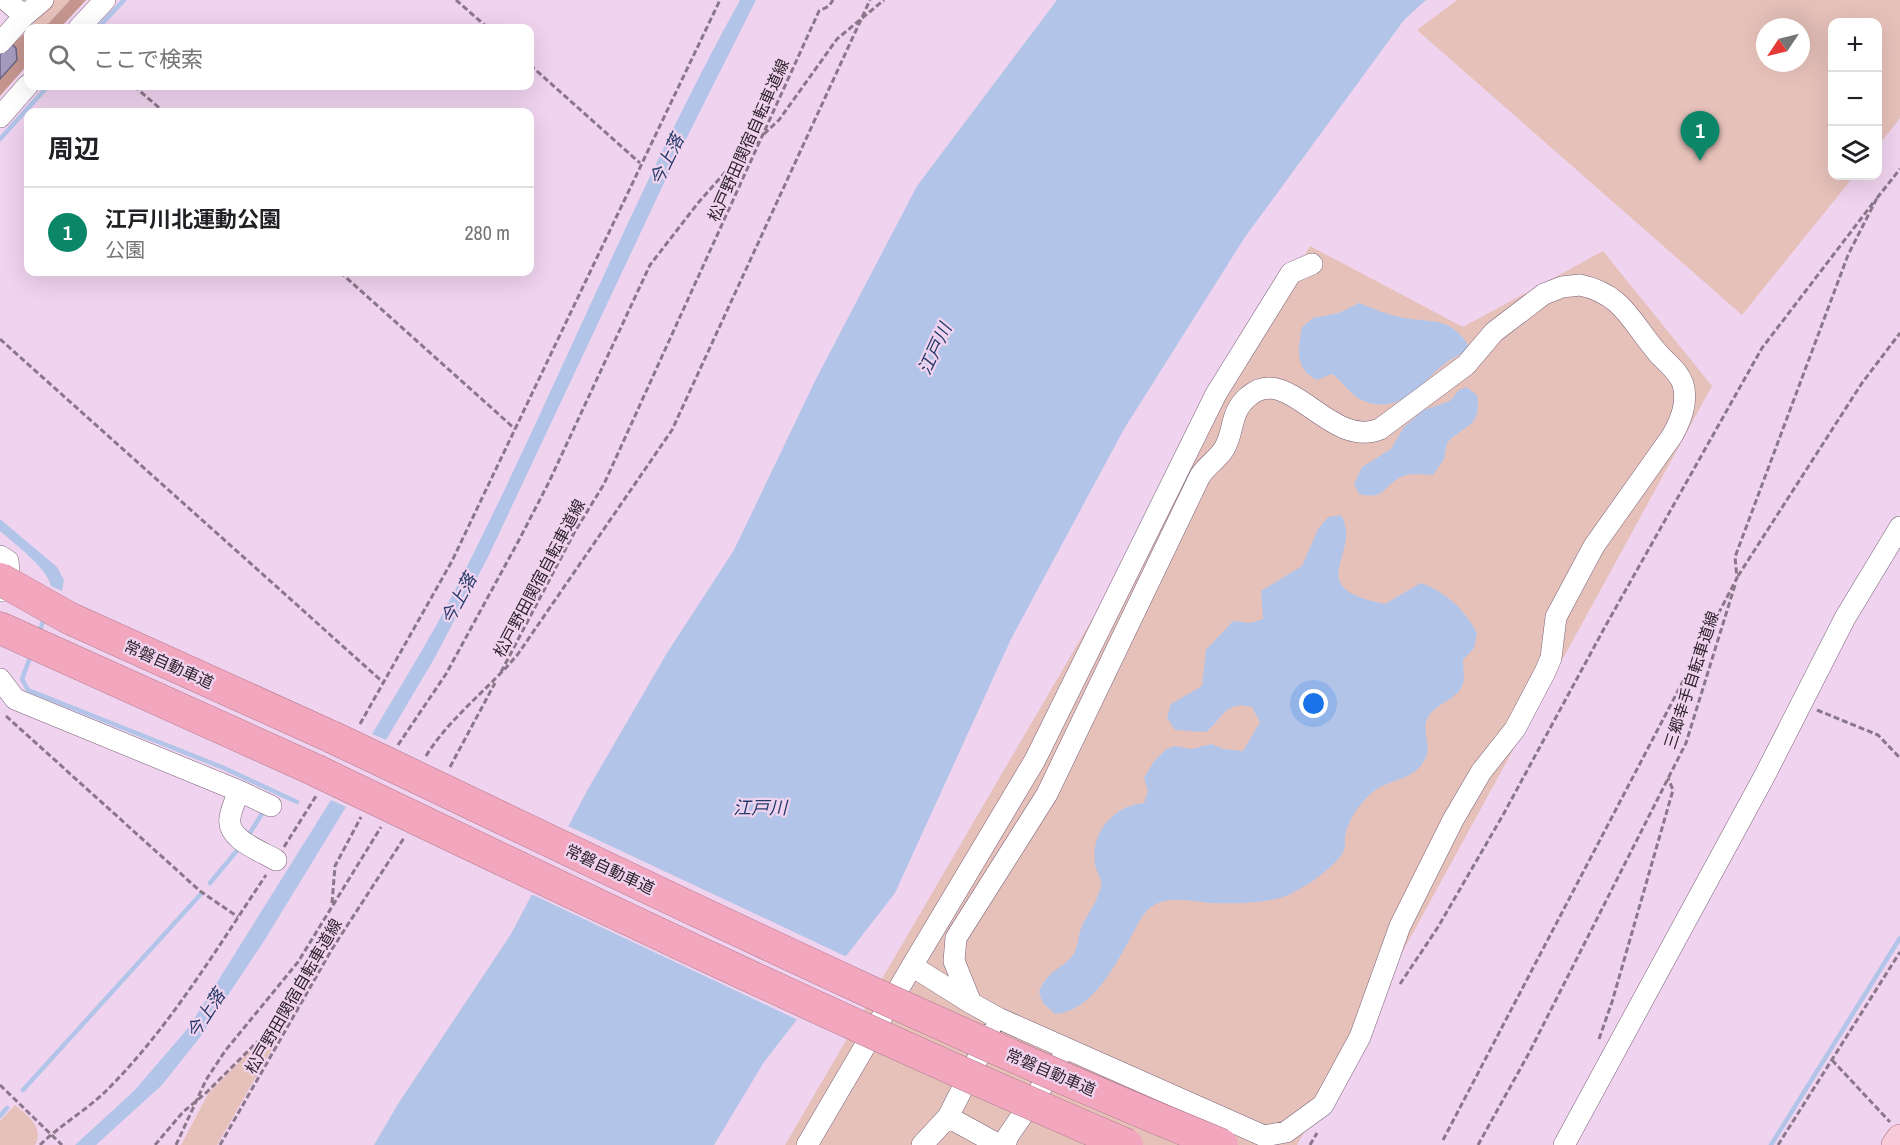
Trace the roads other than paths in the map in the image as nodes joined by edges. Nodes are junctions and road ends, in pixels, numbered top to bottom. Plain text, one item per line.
1 (6, 0) edge
2 (43, 0) edge
3 (105, 0) edge
4 (24, 16) junction
5 (83, 24) edge
6 (0, 42) edge
7 (24, 90) edge
8 (0, 117) edge
9 (1312, 264) dead end
10 (1229, 370) junction
11 (1253, 393) junction
12 (1899, 531) edge
13 (0, 556) edge
14 (0, 579) edge
15 (0, 588) edge
16 (0, 595) edge
17 (69, 618) junction
18 (0, 628) edge
19 (0, 652) edge
20 (0, 679) edge
21 (283, 755) junction
22 (239, 791) junction
23 (272, 806) dead end
24 (276, 860) road end
25 (912, 966) junction
26 (972, 1003) junction
27 (998, 1018) junction
28 (1068, 1049) junction
29 (1193, 1104) junction
30 (948, 1117) junction
31 (807, 1145) edge
32 (922, 1145) edge
33 (999, 1145) edge
34 (1005, 1145) edge
35 (1127, 1145) edge
36 (1168, 1145) edge
37 (1222, 1145) edge
38 (1564, 1145) edge

1 - 4 street
2 - 4 street
3 - 5 street
4 - 6 street
7 - 8 street
9 - 10 street
10 - 11 street
10 - 25 street
11 - 26 street
11 - 29 street
12 - 38 street
13 - 16 street
14 - 17 highway, bridge
15 - 17 highway, 常磐自動車道, bridge
17 - 37 highway, 常磐自動車道, bridge
18 - 21 highway
19 - 21 highway
20 - 22 street
21 - 35 highway, bridge
22 - 23 street
22 - 24 street
25 - 26 street
25 - 31 street
26 - 27 street
27 - 28 street
27 - 30 street
28 - 29 street
28 - 34 street
29 - 36 street
30 - 32 street
30 - 33 street

